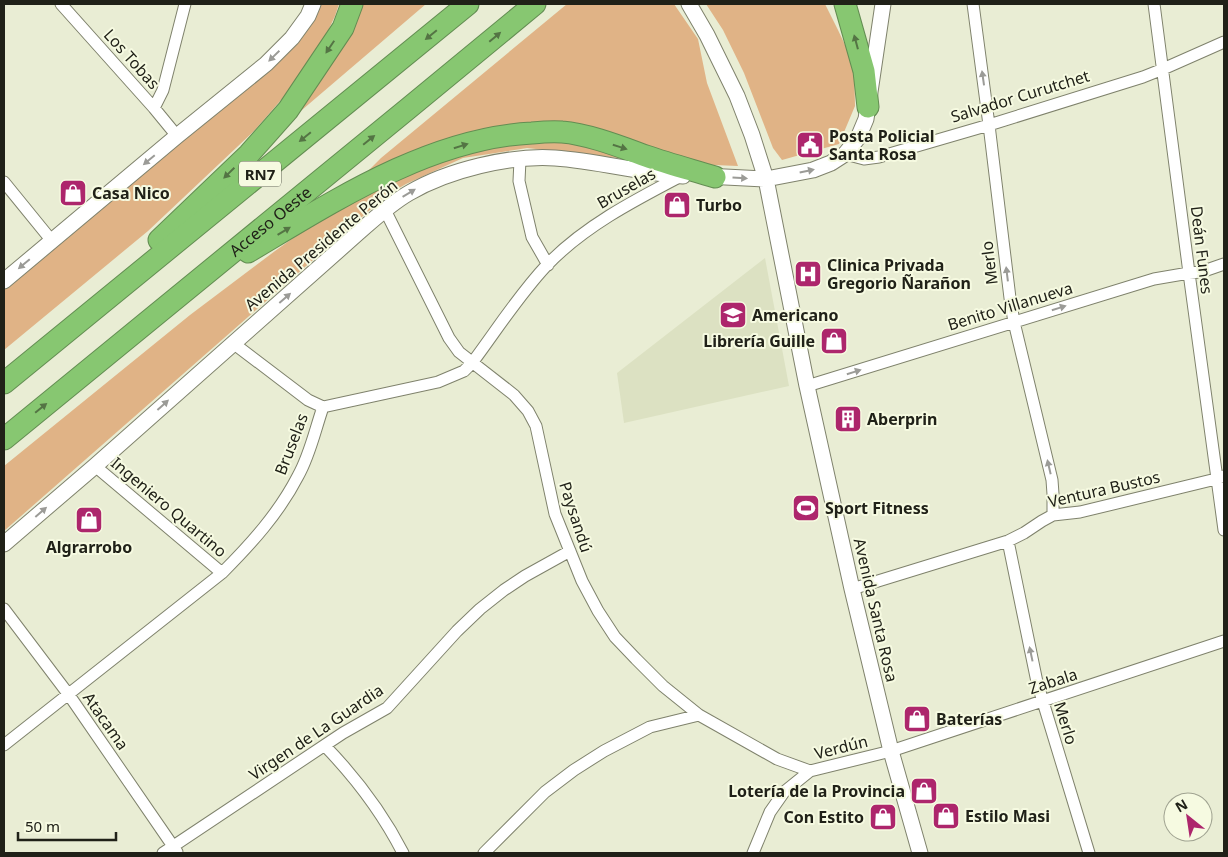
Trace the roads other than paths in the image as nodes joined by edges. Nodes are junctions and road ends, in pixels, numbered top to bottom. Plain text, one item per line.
1 (61, 4) edge
2 (185, 4) edge
3 (313, 4) edge
4 (352, 4) edge
5 (468, 4) edge
6 (535, 4) edge
7 (689, 4) edge
8 (845, 4) edge
9 (883, 4) edge
10 (973, 4) edge
11 (1154, 4) edge
12 (1224, 42) edge
13 (1163, 69) junction
14 (868, 107) junction
15 (154, 108) junction
16 (990, 125) junction
17 (178, 136) junction
18 (844, 154) junction
19 (520, 160) junction
20 (681, 176) junction
21 (715, 176) junction
22 (766, 179) junction
23 (4, 182) edge
24 (385, 210) junction
25 (52, 241) junction
26 (548, 264) junction
27 (1224, 264) edge
28 (1188, 273) junction
29 (4, 281) edge
30 (182, 292) junction
31 (1014, 322) junction
32 (233, 343) junction
33 (51, 344) junction
34 (472, 363) junction
35 (4, 383) edge
36 (807, 386) junction
37 (323, 407) junction
38 (4, 439) edge
39 (95, 466) junction
40 (1220, 477) edge
41 (1053, 515) junction
42 (1224, 530) edge
43 (1008, 541) junction
44 (4, 544) edge
45 (570, 551) junction
46 (222, 573) junction
47 (852, 589) junction
48 (4, 609) edge
49 (1224, 641) edge
50 (69, 695) junction
51 (1042, 701) junction
52 (699, 715) junction
53 (4, 745) edge
54 (325, 746) junction
55 (891, 751) junction
56 (810, 771) junction
57 (176, 850) edge
58 (163, 853) edge
59 (403, 853) edge
60 (484, 853) edge
61 (753, 853) edge
62 (920, 853) edge
63 (1089, 853) edge

1 - 15 street, Los Tobas
2 - 15 street
3 -> 17 street
4 -> 33 highway
5 -> 33 highway, RN7
30 -> 6 highway, Acceso Oeste / RN7
7 - 22 street, Avenida Santa Rosa
14 -> 8 highway
9 - 14 street
16 -> 10 street, Merlo
11 - 13 street, Deán Funes
12 - 13 street, Salvador Curutchet
13 - 16 street, Salvador Curutchet
13 - 28 street, Deán Funes
14 - 18 street
15 - 17 street, Los Tobas
16 - 18 street, Salvador Curutchet
31 -> 16 street, Merlo
17 -> 25 street
22 -> 18 street
19 - 20 street, Avenida Presidente Perón
24 -> 19 street, Avenida Presidente Perón
19 - 26 street
20 - 21 street, Avenida Presidente Perón
20 - 26 street, Bruselas
21 -> 22 street, Avenida Presidente Perón
30 -> 21 highway
22 - 36 street, Avenida Santa Rosa
23 - 25 street
32 -> 24 street, Avenida Presidente Perón
24 - 34 street, Paysandú
25 -> 29 street
26 - 34 street, Bruselas
27 - 28 street, Benito Villanueva
31 -> 28 street, Benito Villanueva
28 - 40 street, Deán Funes
38 -> 30 highway, Acceso Oeste / RN7
36 -> 31 street, Benito Villanueva
41 -> 31 street, Merlo
32 - 37 street
39 -> 32 street, Avenida Presidente Perón
33 - 35 highway, RN7
34 - 37 street, Bruselas
34 - 45 street, Paysandú
36 - 47 street, Avenida Santa Rosa
37 - 46 street, Bruselas
44 -> 39 street, Avenida Presidente Perón
39 - 46 street, Ingeniero Quartino
40 - 41 street, Ventura Bustos
40 - 42 street, Deán Funes
41 - 43 street, Ventura Bustos
43 - 47 street, Ventura Bustos
51 -> 43 street, Merlo
45 - 52 street, Paysandú
45 - 54 street, Virgen de La Guardia
46 - 50 street, Bruselas
47 - 55 street, Avenida Santa Rosa
48 - 50 street, Atacama
49 - 51 street, Zabala
50 - 53 street, Bruselas
50 - 57 street, Atacama
51 - 55 street, Zabala
51 - 63 street, Merlo
52 - 56 street, Paysandú
52 - 60 street
54 - 57 street, Virgen de La Guardia
54 - 59 street
55 - 56 street, Verdún
55 - 62 street, Avenida Santa Rosa
56 - 61 street, Verdún
57 - 58 street, Virgen de La Guardia

